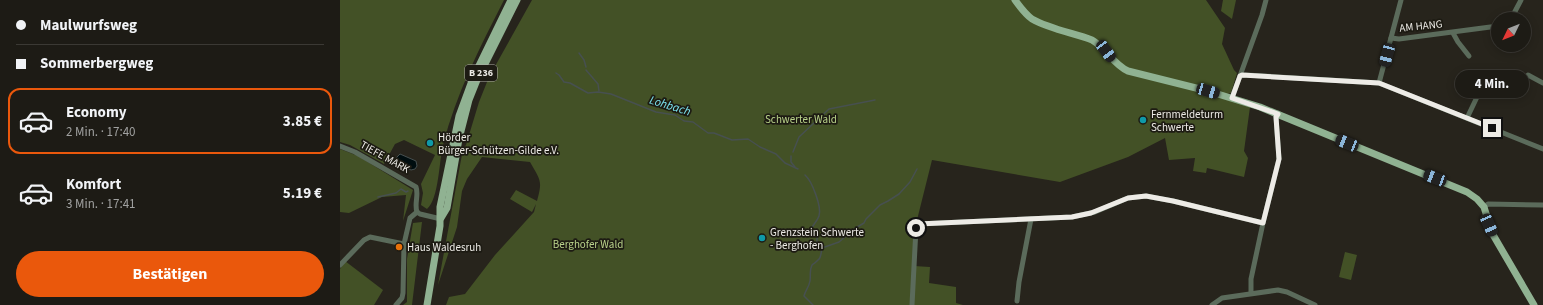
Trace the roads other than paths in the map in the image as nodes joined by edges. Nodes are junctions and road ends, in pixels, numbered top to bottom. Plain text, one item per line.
1 (511, 0) edge
2 (517, 0) edge
3 (1015, 0) edge
4 (1266, 0) edge
5 (1401, 0) edge
6 (1521, 0) edge
7 (1515, 12) edge
8 (1491, 27) edge
9 (1453, 32) junction
10 (1391, 38) junction
11 (1468, 56) dead end
12 (1240, 76) junction
13 (1379, 83) junction
14 (1543, 83) edge
15 (1232, 98) junction
16 (1278, 114) junction
17 (1467, 118) junction
18 (340, 146) edge
19 (455, 149) junction
20 (1543, 149) edge
21 (1543, 205) edge
22 (1484, 207) junction
23 (417, 212) junction
24 (441, 218) junction
25 (1031, 219) junction
26 (1263, 223) junction
27 (404, 244) junction
28 (340, 265) edge
29 (1251, 293) junction
30 (1017, 301) dead end
31 (396, 305) edge
32 (427, 305) edge
33 (912, 305) edge
34 (1212, 305) edge
35 (1315, 305) edge
36 (1534, 305) edge

1 - 19 main road, B 236
2 - 19 main road, B 236
3 - 15 main road
4 - 12 street
5 - 10 street
6 - 7 street
8 - 9 street, AM HANG
9 - 10 street, AM HANG
9 - 11 street, AM HANG
10 - 13 street
12 - 13 street
12 - 15 street
13 - 17 street
14 - 17 street
15 - 16 main road
16 - 22 main road
16 - 26 street
17 - 20 street
18 - 23 street, TIEFE MARK
19 - 24 main road, B 236
21 - 22 street
22 - 36 main road
23 - 24 street
23 - 27 street
24 - 32 main road, B 236
25 - 26 street
25 - 30 street
25 - 33 street
26 - 29 street
27 - 28 street
27 - 31 street
29 - 34 street
29 - 35 street

